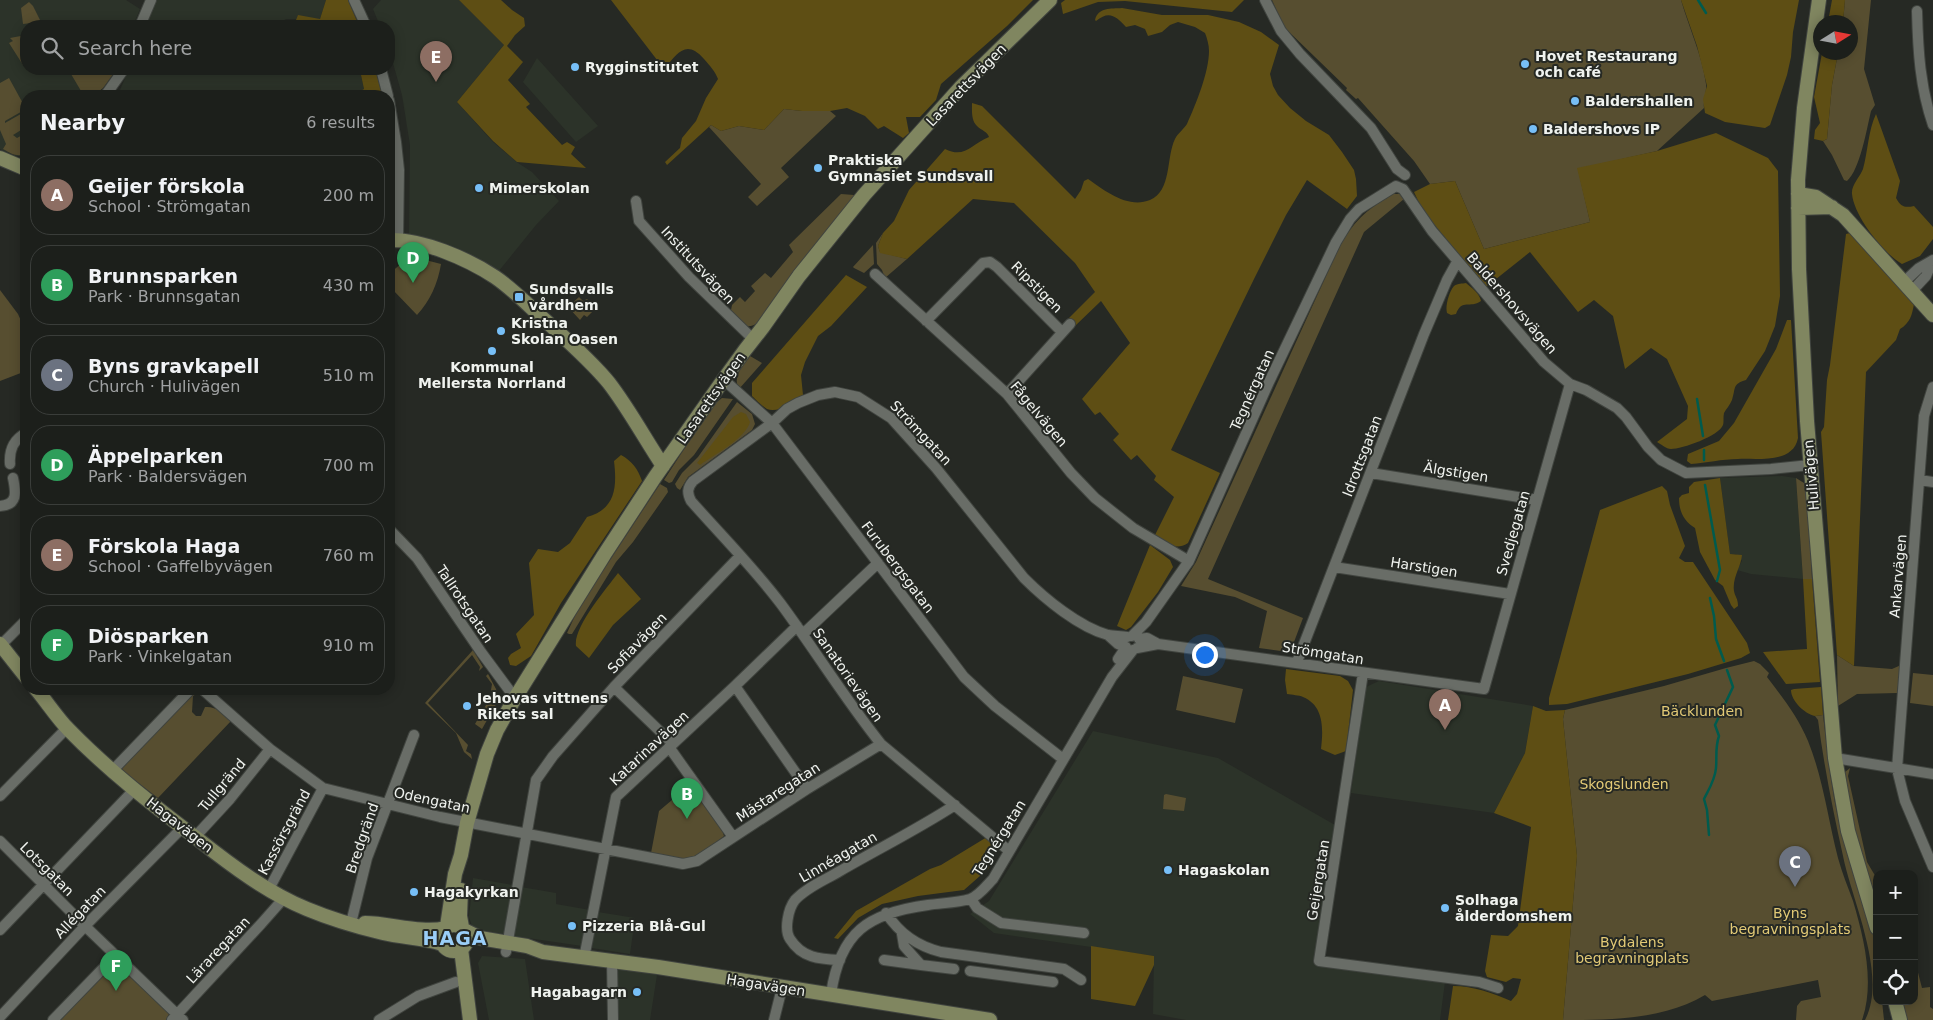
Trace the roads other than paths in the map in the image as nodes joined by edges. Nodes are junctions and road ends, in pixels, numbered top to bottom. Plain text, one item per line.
1 (151, 0) edge
2 (354, 0) edge
3 (1050, 0) edge
4 (1265, 0) edge
5 (1821, 0) edge
6 (1917, 11) dead end
7 (143, 20) edge
8 (363, 20) edge
9 (120, 75) edge
10 (382, 75) edge
11 (109, 90) edge
12 (386, 90) edge
13 (1933, 126) edge
14 (395, 136) edge
15 (0, 158) edge
16 (20, 166) edge
17 (1405, 175) dead end
18 (1398, 186) joint
19 (636, 201) dead end
20 (1798, 201) junction
21 (395, 212) edge
22 (395, 240) edge
23 (1933, 260) edge
24 (1457, 262) junction
25 (874, 274) dead end
26 (1908, 287) junction
27 (1933, 315) edge
28 (926, 321) junction
29 (754, 340) junction
30 (723, 379) junction
31 (1570, 384) junction
32 (1933, 388) edge
33 (1007, 394) junction
34 (772, 423) junction
35 (20, 436) edge
36 (10, 464) dead end
37 (1810, 465) junction
38 (663, 466) junction
39 (1371, 473) junction
40 (13, 478) dead end
41 (1920, 480) junction
42 (1933, 482) edge
43 (687, 494) joint
44 (1537, 500) junction
45 (0, 506) edge
46 (395, 535) edge
47 (740, 556) junction
48 (1189, 561) junction
49 (878, 563) junction
50 (1334, 567) junction
51 (1510, 594) junction
52 (20, 626) edge
53 (800, 630) junction
54 (1132, 643) junction
55 (0, 645) edge
56 (1297, 662) junction
57 (20, 670) edge
58 (1363, 673) junction
59 (735, 686) junction
60 (614, 687) junction
61 (1484, 689) joint
62 (41, 695) edge
63 (184, 695) edge
64 (209, 695) edge
65 (515, 698) junction
66 (67, 728) junction
67 (414, 735) dead end
68 (881, 744) junction
69 (671, 745) junction
70 (270, 749) junction
71 (1835, 758) junction
72 (1063, 759) junction
73 (1897, 769) junction
74 (112, 771) junction
75 (1933, 774) edge
76 (323, 788) junction
77 (808, 789) junction
78 (134, 790) junction
79 (0, 796) edge
80 (388, 805) junction
81 (956, 806) junction
82 (467, 823) junction
83 (182, 828) junction
84 (526, 834) junction
85 (195, 837) junction
86 (733, 837) junction
87 (0, 841) edge
88 (605, 848) junction
89 (1008, 850) junction
90 (461, 855) junction
91 (690, 864) joint
92 (1933, 866) edge
93 (44, 884) junction
94 (269, 889) junction
95 (284, 898) junction
96 (971, 899) junction
97 (886, 913) junction
98 (1873, 915) edge
99 (351, 923) junction
100 (85, 926) junction
101 (446, 927) junction
102 (464, 929) junction
103 (0, 930) edge
104 (902, 934) junction
105 (1084, 934) dead end
106 (454, 948) junction
107 (507, 948) junction
108 (116, 956) junction
109 (584, 958) junction
110 (840, 960) junction
111 (884, 960) dead end
112 (612, 961) junction
113 (921, 965) junction
114 (954, 969) dead end
115 (970, 971) dead end
116 (1081, 980) dead end
117 (456, 982) junction
118 (1052, 982) dead end
119 (782, 988) junction
120 (1498, 988) dead end
121 (831, 994) junction
122 (1890, 1005) edge
123 (1896, 1005) edge
124 (469, 1014) edge
125 (0, 1016) edge
126 (177, 1018) edge
127 (974, 1019) edge
128 (53, 1020) edge
129 (379, 1020) edge
130 (613, 1020) edge
131 (774, 1020) edge
132 (990, 1020) edge
133 (1891, 1020) edge
134 (1900, 1020) edge

1 - 7 street
2 - 8 street
3 - 29 street, Lasarettsvägen
4 - 17 street
5 - 20 street, Hulivägen
6 - 13 street
9 - 11 street
10 - 12 street
14 - 21 street
15 - 16 street
18 - 24 street, Baldershovsvägen
18 - 48 street, Tegnérgatan
19 - 29 street, Institutsvägen
20 - 26 street
20 - 37 street, Hulivägen
22 - 38 street
23 - 26 street
24 - 31 street, Baldershovsvägen
24 - 39 street, Idrottsgatan
25 - 28 street, Fågelvägen
26 - 27 street
28 - 33 street, Fågelvägen
28 - 33 street, Ripstigen
29 - 30 street, Lasarettsvägen
30 - 34 street, Furubergsgatan
30 - 38 street, Lasarettsvägen
31 - 37 street, Baldershovsvägen
31 - 44 street, Svedjegatan
32 - 41 street, Ankarvägen
33 - 48 street, Fågelvägen
34 - 43 street, Strömgatan
34 - 49 street, Furubergsgatan
34 - 54 street, Strömgatan
35 - 36 street
37 - 71 street, Hulivägen
38 - 65 street, Lasarettsvägen
39 - 44 street, Älgstigen
39 - 50 street, Idrottsgatan
40 - 45 street
41 - 42 street
41 - 73 street, Ankarvägen
43 - 47 street, Sanatorievägen
44 - 51 street, Svedjegatan
46 - 65 street, Tallrotsgatan
47 - 53 street, Sanatorievägen
47 - 60 street, Sofiavägen
48 - 54 street, Tegnérgatan
49 - 53 street, Katarinavägen
49 - 72 street, Furubergsgatan
50 - 51 street, Harstigen
50 - 56 street, Idrottsgatan
51 - 61 street, Svedjegatan
52 - 55 street
53 - 59 street, Katarinavägen
53 - 68 street, Sanatorievägen
54 - 56 street, Strömgatan
54 - 72 street, Tegnérgatan
55 - 57 street
56 - 58 street, Strömgatan
58 - 61 street, Strömgatan
58 - 120 street, Geijergatan
59 - 69 street, Katarinavägen
59 - 77 street
60 - 69 street
60 - 84 street, Sofiavägen
62 - 66 street, Hagavägen
63 - 74 street
64 - 70 street, Odengatan
65 - 82 street, Lasarettsvägen
66 - 74 street, Hagavägen
66 - 79 street
67 - 80 street, Bredgränd
68 - 77 street, Mästaregatan
68 - 81 street, Sanatorievägen
69 - 86 street
69 - 88 street, Katarinavägen
70 - 76 street, Odengatan
70 - 85 street, Tullgränd
71 - 73 street
71 - 98 street, Hulivägen
72 - 89 street, Tegnérgatan
73 - 75 street
73 - 92 street, Ankarvägen
74 - 78 street, Hagavägen
76 - 80 street, Odengatan
76 - 94 street, Kassörsgränd
77 - 86 street, Mästaregatan
78 - 83 street, Hagavägen
78 - 93 street
80 - 82 street, Odengatan
80 - 99 street, Bredgränd
81 - 89 street, Sanatorievägen
81 - 110 street, Linnéagatan
82 - 84 street, Odengatan
82 - 90 street, Lasarettsvägen
83 - 85 street, Hagavägen
83 - 100 street, Allégatan
84 - 88 street, Odengatan
84 - 107 street, Sofiavägen
85 - 94 street, Hagavägen
86 - 91 street, Mästaregatan
87 - 93 street, Lotsgatan
88 - 91 street, Odengatan
88 - 109 street, Katarinavägen
89 - 96 street, Tegnérgatan
90 - 101 street, Lasarettsvägen
90 - 102 street, Lasarettsvägen
93 - 100 street, Lotsgatan
93 - 103 street
94 - 95 street, Hagavägen
95 - 99 street, Hagavägen
95 - 126 street, Läraregatan
96 - 97 street
96 - 105 street
97 - 104 street
97 - 110 street
99 - 101 street, Hagavägen
99 - 106 street, Hagavägen
100 - 108 street, Lotsgatan
100 - 125 street, Allégatan
101 - 102 street
101 - 106 street
102 - 106 street
102 - 107 street, Hagavägen
104 - 113 street
104 - 116 street
106 - 107 street, Hagavägen
106 - 117 street
106 - 124 street
107 - 109 street, Hagavägen
108 - 126 street, Lotsgatan
108 - 128 street
109 - 112 street, Hagavägen
110 - 121 street
111 - 113 street
112 - 119 street, Hagavägen
112 - 130 street
113 - 114 street
115 - 118 street
117 - 124 street
117 - 129 street
119 - 121 street, Hagavägen
119 - 131 street
121 - 127 street, Hagavägen
122 - 133 street
123 - 134 street
127 - 132 street, Hagavägen

